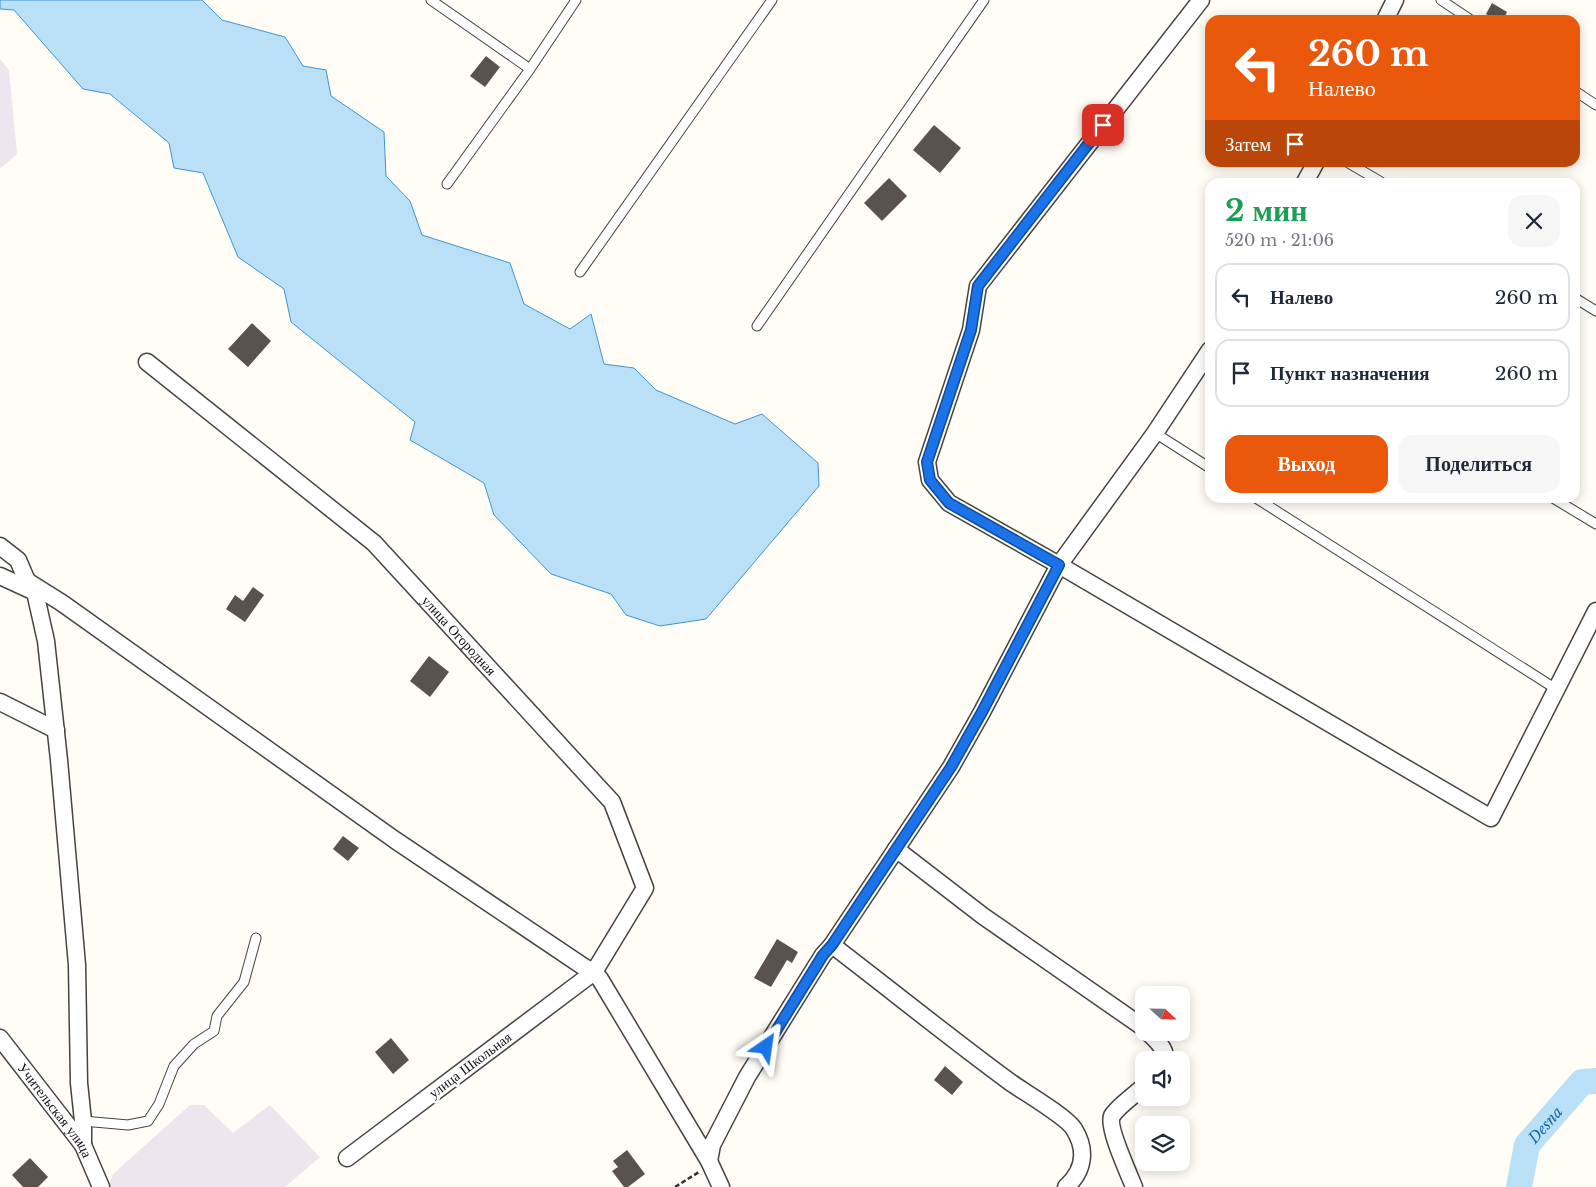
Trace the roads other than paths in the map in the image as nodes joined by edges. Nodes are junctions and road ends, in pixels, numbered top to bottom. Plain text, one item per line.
1 (431, 0) edge
2 (576, 0) edge
3 (772, 0) edge
4 (984, 0) edge
5 (1201, 0) edge
6 (1395, 0) edge
7 (1441, 0) edge
8 (1388, 15) edge
9 (1464, 15) edge
10 (530, 69) junction
11 (1580, 94) edge
12 (1596, 105) edge
13 (1313, 167) edge
14 (1356, 167) edge
15 (1307, 178) edge
16 (1374, 178) edge
17 (447, 184) dead end
18 (580, 272) dead end
19 (1580, 301) edge
20 (1596, 311) edge
21 (757, 326) dead end
22 (1205, 358) edge
23 (148, 362) dead end
24 (1155, 433) junction
25 (1205, 465) edge
26 (1264, 503) edge
27 (1561, 503) edge
28 (1596, 524) edge
29 (0, 546) edge
30 (1059, 565) junction
31 (0, 576) edge
32 (31, 587) junction
33 (1596, 611) edge
34 (1556, 689) junction
35 (0, 702) edge
36 (56, 730) junction
37 (896, 849) junction
38 (256, 938) dead end
39 (832, 945) junction
40 (594, 972) junction
41 (1135, 1022) edge
42 (0, 1038) edge
43 (1156, 1041) edge
44 (1164, 1051) edge
45 (1135, 1094) edge
46 (83, 1121) junction
47 (83, 1145) junction
48 (347, 1158) dead end
49 (709, 1161) junction
50 (101, 1187) edge
51 (721, 1187) edge
52 (1066, 1187) edge
53 (1134, 1187) edge

1 - 10 lane
2 - 10 lane
3 - 18 lane
4 - 21 lane
5 - 30 street
6 - 8 street
7 - 9 lane
10 - 17 lane
11 - 12 lane
13 - 15 street
14 - 16 lane
19 - 20 lane
22 - 24 street
23 - 40 street, улица Огородная
24 - 25 lane
24 - 30 street
26 - 34 lane
27 - 28 lane
29 - 32 street
30 - 34 street
30 - 37 street
31 - 32 street
32 - 36 street
32 - 40 street
33 - 34 street
35 - 36 street
36 - 46 street
37 - 39 street
37 - 41 street
38 - 46 lane
39 - 49 street
39 - 52 street
40 - 48 street, улица Школьная
40 - 49 street
42 - 47 street, Учительская улица
43 - 44 street
45 - 53 street
46 - 47 street
47 - 50 street, Учительская улица
49 - 51 street

